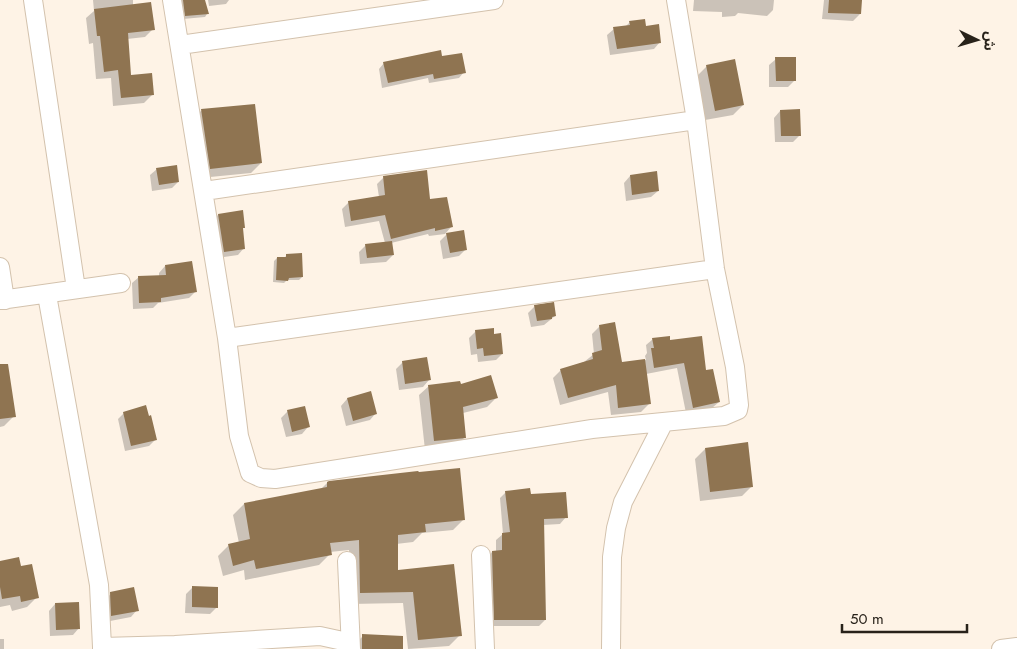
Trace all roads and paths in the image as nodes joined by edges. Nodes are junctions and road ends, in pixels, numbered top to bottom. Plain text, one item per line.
1 (33, 0) edge
2 (172, 0) edge
3 (494, 0) edge
4 (676, 0) edge
5 (180, 45) junction
6 (696, 120) junction
7 (204, 191) junction
8 (0, 267) edge
9 (715, 269) junction
10 (121, 283) dead end
11 (76, 289) junction
12 (47, 295) junction
13 (2, 300) edge
14 (227, 338) junction
15 (664, 422) junction
16 (481, 555) dead end
17 (347, 561) dead end
18 (227, 645) edge
19 (1017, 647) edge
20 (102, 648) edge
21 (350, 649) edge
22 (485, 649) edge
23 (611, 649) edge
24 (1001, 649) edge

1 - 11 street
2 - 5 street
3 - 5 street
4 - 6 street
5 - 7 street
6 - 7 street
6 - 9 street
7 - 14 street
8 - 13 street
9 - 14 street
9 - 15 street
10 - 11 street
11 - 12 street
12 - 13 street
12 - 20 street
14 - 15 street
15 - 23 street
16 - 22 street
17 - 21 street
18 - 20 street
18 - 21 street
19 - 24 street

